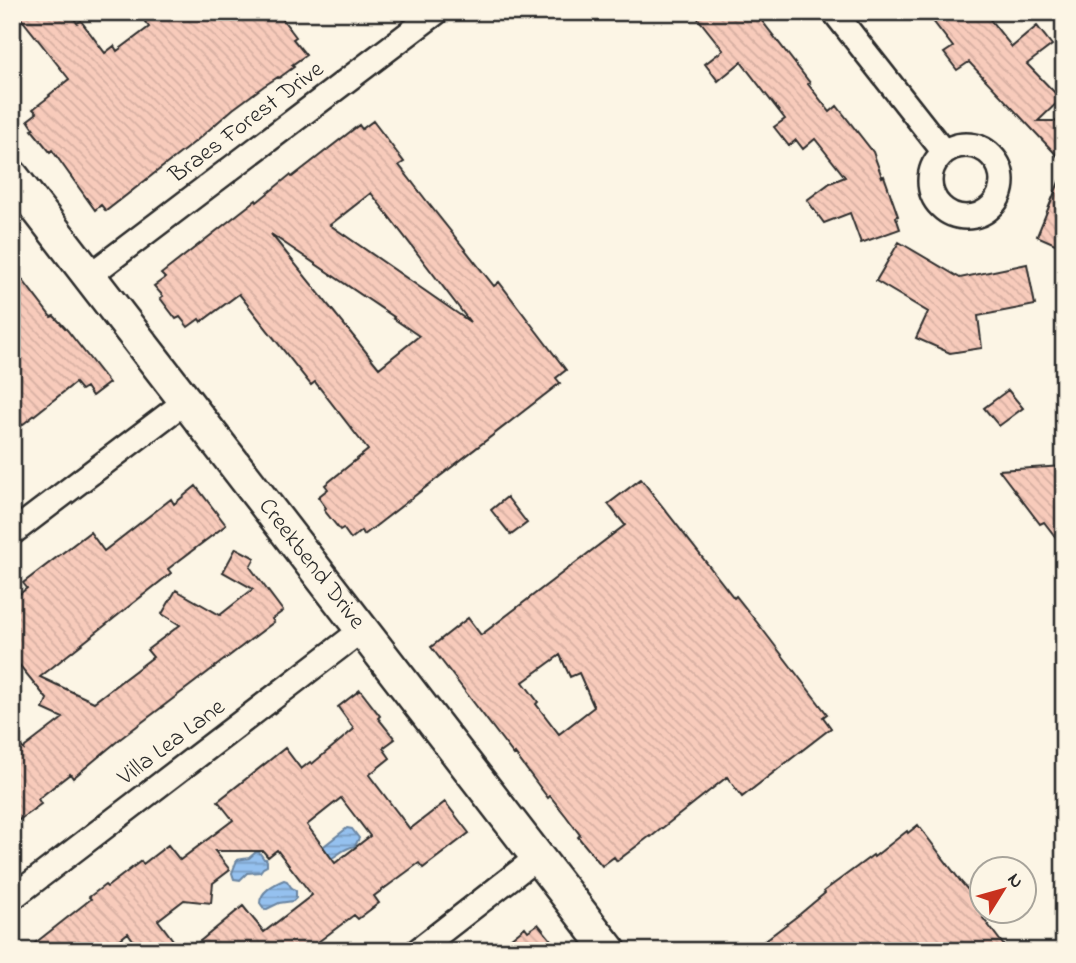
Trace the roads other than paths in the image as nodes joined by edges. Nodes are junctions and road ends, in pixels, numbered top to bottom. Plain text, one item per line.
1 (437, 12) edge
2 (834, 12) edge
3 (944, 152) dead end
4 (12, 176) edge
5 (89, 276) junction
6 (186, 401) junction
7 (12, 533) edge
8 (363, 629) junction
9 (539, 856) junction
10 (12, 898) edge
11 (417, 951) edge
12 (610, 951) edge

1 - 5 street, Braes Forest Drive
2 - 3 street
4 - 5 street, Creekbend Drive
5 - 6 street, Creekbend Drive
6 - 7 street
6 - 8 street, Creekbend Drive
8 - 9 street, Creekbend Drive
8 - 10 street, Villa Lea Lane
9 - 11 street
9 - 12 street, Creekbend Drive

